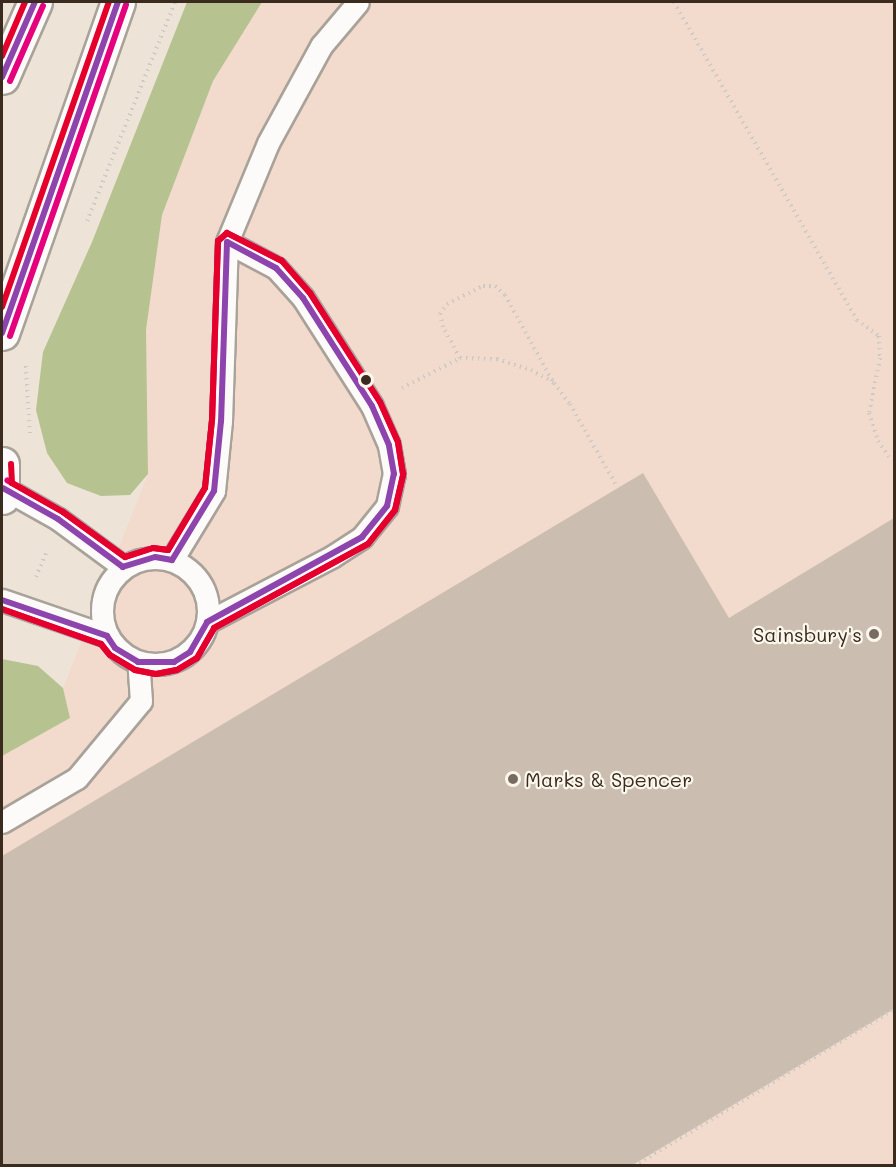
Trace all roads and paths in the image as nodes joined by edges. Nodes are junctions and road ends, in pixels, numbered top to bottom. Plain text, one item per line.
1 (35, 2) edge
2 (118, 2) edge
3 (175, 2) edge
4 (358, 2) edge
5 (674, 2) edge
6 (2, 77) edge
7 (84, 229) dead end
8 (227, 242) junction
9 (2, 333) edge
10 (30, 357) dead end
11 (460, 358) junction
12 (554, 383) junction
13 (372, 406) junction
14 (31, 441) dead end
15 (889, 457) dead end
16 (2, 483) edge
17 (616, 485) dead end
18 (58, 519) junction
19 (172, 560) junction
20 (123, 567) junction
21 (2, 600) edge
22 (25, 607) junction
23 (207, 622) junction
24 (107, 636) junction
25 (138, 662) junction
26 (2, 822) edge
27 (894, 1009) edge
28 (634, 1166) edge

1 - 6 main road
2 - 9 main road
3 - 7 path
4 - 8 lane
5 - 15 path
8 - 13 lane
8 - 19 lane
10 - 14 path
11 - 12 path
11 - 12 path
11 - 13 path
12 - 17 path
13 - 23 lane
16 - 18 lane
18 - 20 lane
18 - 22 path
19 - 20 lane
19 - 23 lane
20 - 24 lane
21 - 22 lane
22 - 24 lane
23 - 25 lane
24 - 25 lane
25 - 26 lane
27 - 28 path

